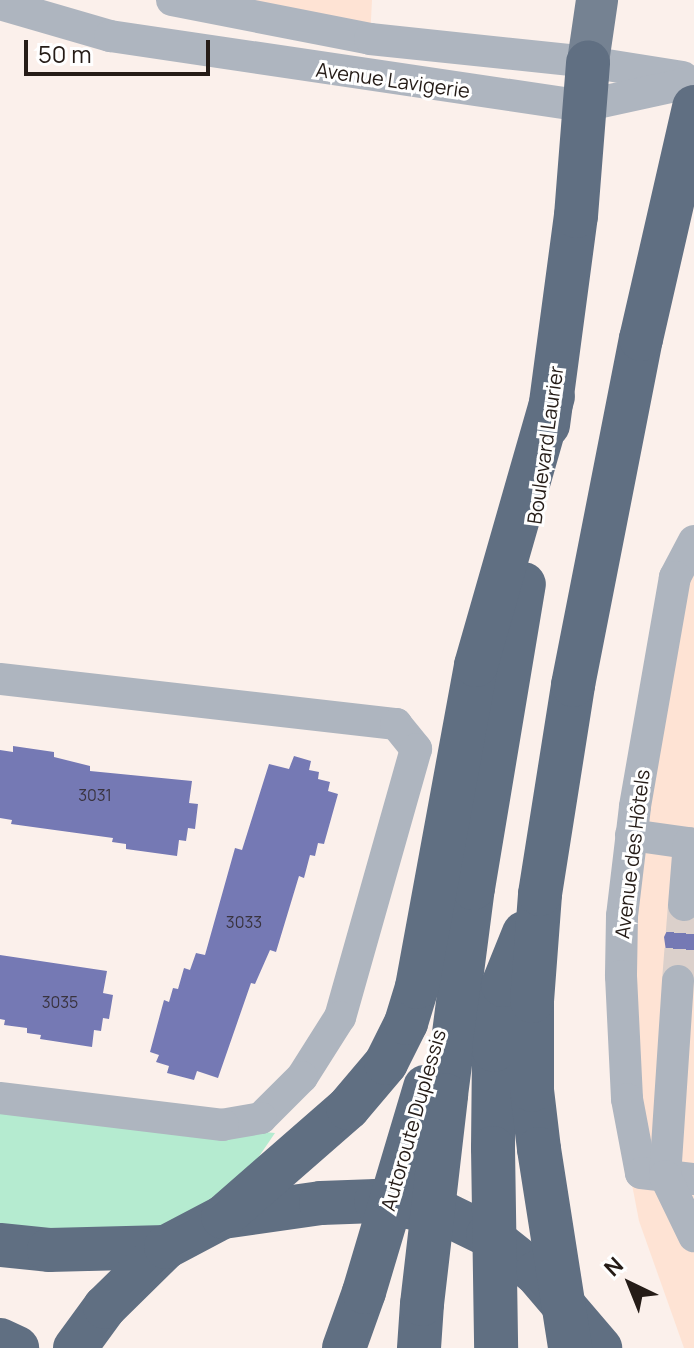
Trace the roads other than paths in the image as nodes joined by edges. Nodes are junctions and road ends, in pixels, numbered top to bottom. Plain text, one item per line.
1 (172, 0) edge
2 (597, 0) edge
3 (0, 4) edge
4 (588, 62) junction
5 (694, 80) edge
6 (583, 106) junction
7 (694, 107) edge
8 (553, 397) junction
9 (694, 541) edge
10 (0, 679) edge
11 (631, 835) junction
12 (692, 843) edge
13 (473, 888) joint
14 (540, 894) junction
15 (684, 905) tunnel mouth
16 (678, 981) tunnel mouth
17 (436, 1091) junction
18 (0, 1098) edge
19 (667, 1176) edge
20 (223, 1217) junction
21 (694, 1236) edge
22 (0, 1245) edge
23 (166, 1247) junction
24 (75, 1348) edge
25 (344, 1348) edge
26 (419, 1348) edge
27 (496, 1348) edge
28 (570, 1348) edge
29 (600, 1348) edge

1 - 4 street, Avenue Lavigerie
2 - 4 main road, Boulevard Laurier
3 - 6 street, Avenue Lavigerie
4 - 5 street, Avenue Lavigerie
4 - 6 highway, Boulevard Laurier
5 - 6 street, Avenue Lavigerie
6 - 8 highway, Boulevard Laurier
7 - 14 highway
8 - 13 highway, Boulevard Laurier
8 - 20 highway
9 - 11 street, Avenue des Hôtels
10 - 18 street
11 - 12 street
11 - 19 street, Avenue des Hôtels
12 - 15 street
13 - 17 highway, Autoroute Duplessis
14 - 27 highway, bridge
14 - 28 highway, bridge
16 - 19 street
17 - 25 highway, Autoroute Duplessis, bridge
17 - 26 highway, bridge
19 - 21 street
20 - 23 highway
20 - 29 highway
22 - 23 highway
23 - 24 highway

